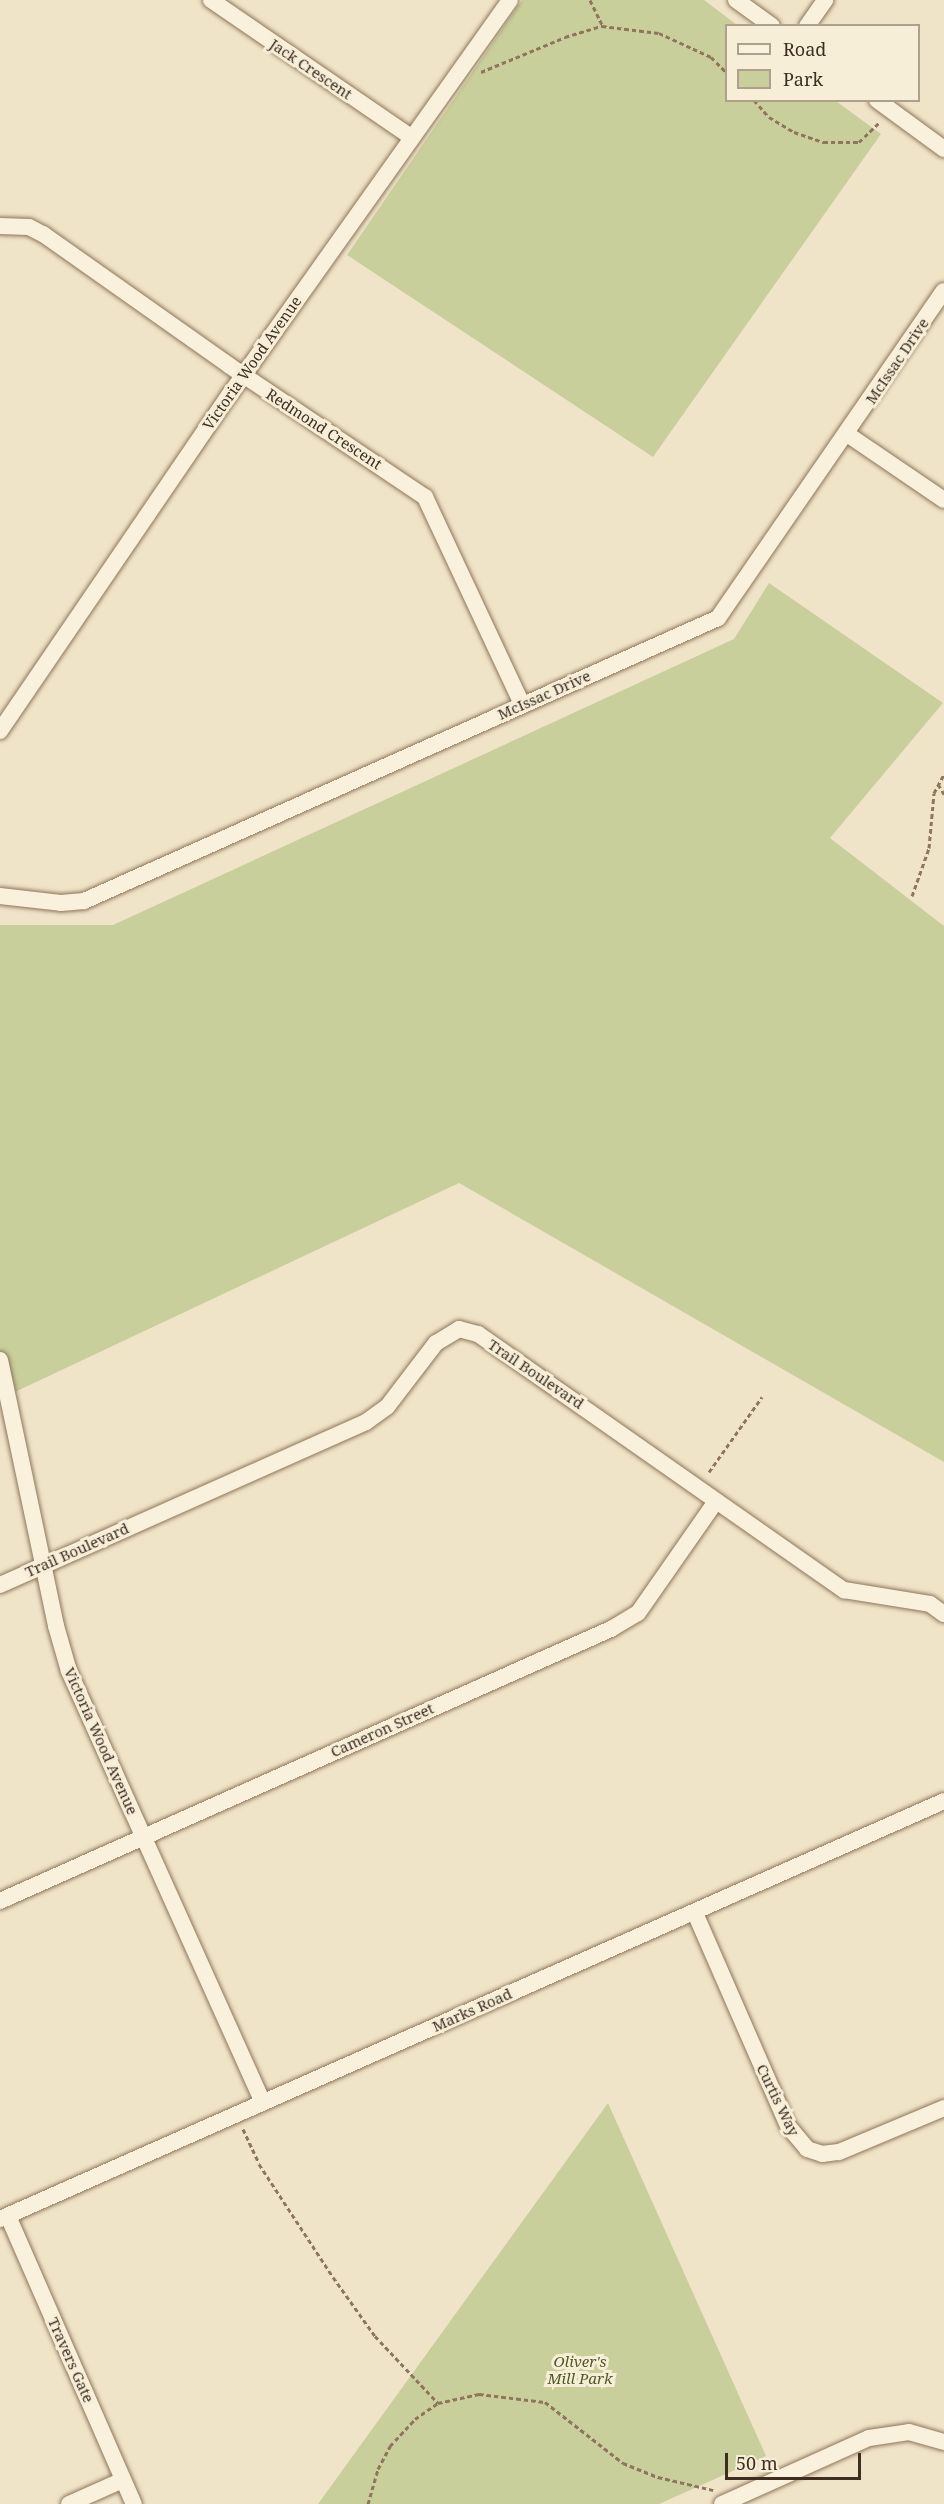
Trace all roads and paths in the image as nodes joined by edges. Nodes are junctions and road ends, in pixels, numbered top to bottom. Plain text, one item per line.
1 (211, 0) edge
2 (510, 0) edge
3 (590, 0) edge
4 (735, 0) edge
5 (825, 0) edge
6 (769, 24) edge
7 (808, 24) edge
8 (602, 26) junction
9 (725, 71) edge
10 (451, 83) junction
11 (756, 102) edge
12 (884, 105) edge
13 (411, 137) junction
14 (944, 149) edge
15 (0, 226) edge
16 (944, 291) edge
17 (243, 375) junction
18 (848, 434) junction
19 (944, 500) edge
20 (522, 704) junction
21 (0, 731) edge
22 (944, 774) edge
23 (938, 784) junction
24 (944, 794) edge
25 (0, 896) edge
26 (912, 896) dead end
27 (0, 1360) edge
28 (762, 1397) dead end
29 (709, 1472) dead end
30 (716, 1501) junction
31 (43, 1566) junction
32 (0, 1585) edge
33 (944, 1614) edge
34 (944, 1801) edge
35 (143, 1836) junction
36 (0, 1901) edge
37 (695, 1913) junction
38 (263, 2102) junction
39 (944, 2108) edge
40 (237, 2113) junction
41 (4, 2218) edge
42 (438, 2403) junction
43 (944, 2442) edge
44 (123, 2480) junction
45 (720, 2497) edge
46 (69, 2504) edge
47 (134, 2504) edge
48 (368, 2504) edge

1 - 13 street, Jack Crescent
2 - 10 street, Victoria Wood Avenue
3 - 8 path
4 - 6 street
5 - 7 street
8 - 9 path
8 - 10 path
10 - 13 street, Victoria Wood Avenue
11 - 12 path
12 - 14 street
13 - 17 street, Victoria Wood Avenue
15 - 17 street, Redmond Crescent
16 - 18 street, McIssac Drive
17 - 20 street, Redmond Crescent
17 - 21 street, Victoria Wood Avenue
18 - 19 street
18 - 20 street, McIssac Drive
20 - 25 street, McIssac Drive
22 - 23 path
23 - 24 path
23 - 26 path
27 - 31 street, Victoria Wood Avenue
28 - 29 path
30 - 31 street, Trail Boulevard
30 - 33 street, Trail Boulevard
30 - 35 street, Cameron Street
31 - 32 street, Trail Boulevard
31 - 35 street, Victoria Wood Avenue
34 - 37 street, Marks Road
35 - 36 street, Cameron Street
35 - 38 street, Victoria Wood Avenue
37 - 38 street, Marks Road
37 - 39 street, Curtis Way
38 - 40 street, Marks Road
40 - 41 street, Marks Road
40 - 42 path
41 - 44 street, Travers Gate
42 - 45 path
42 - 48 path
43 - 45 street
44 - 46 street
44 - 47 street, Travers Gate

